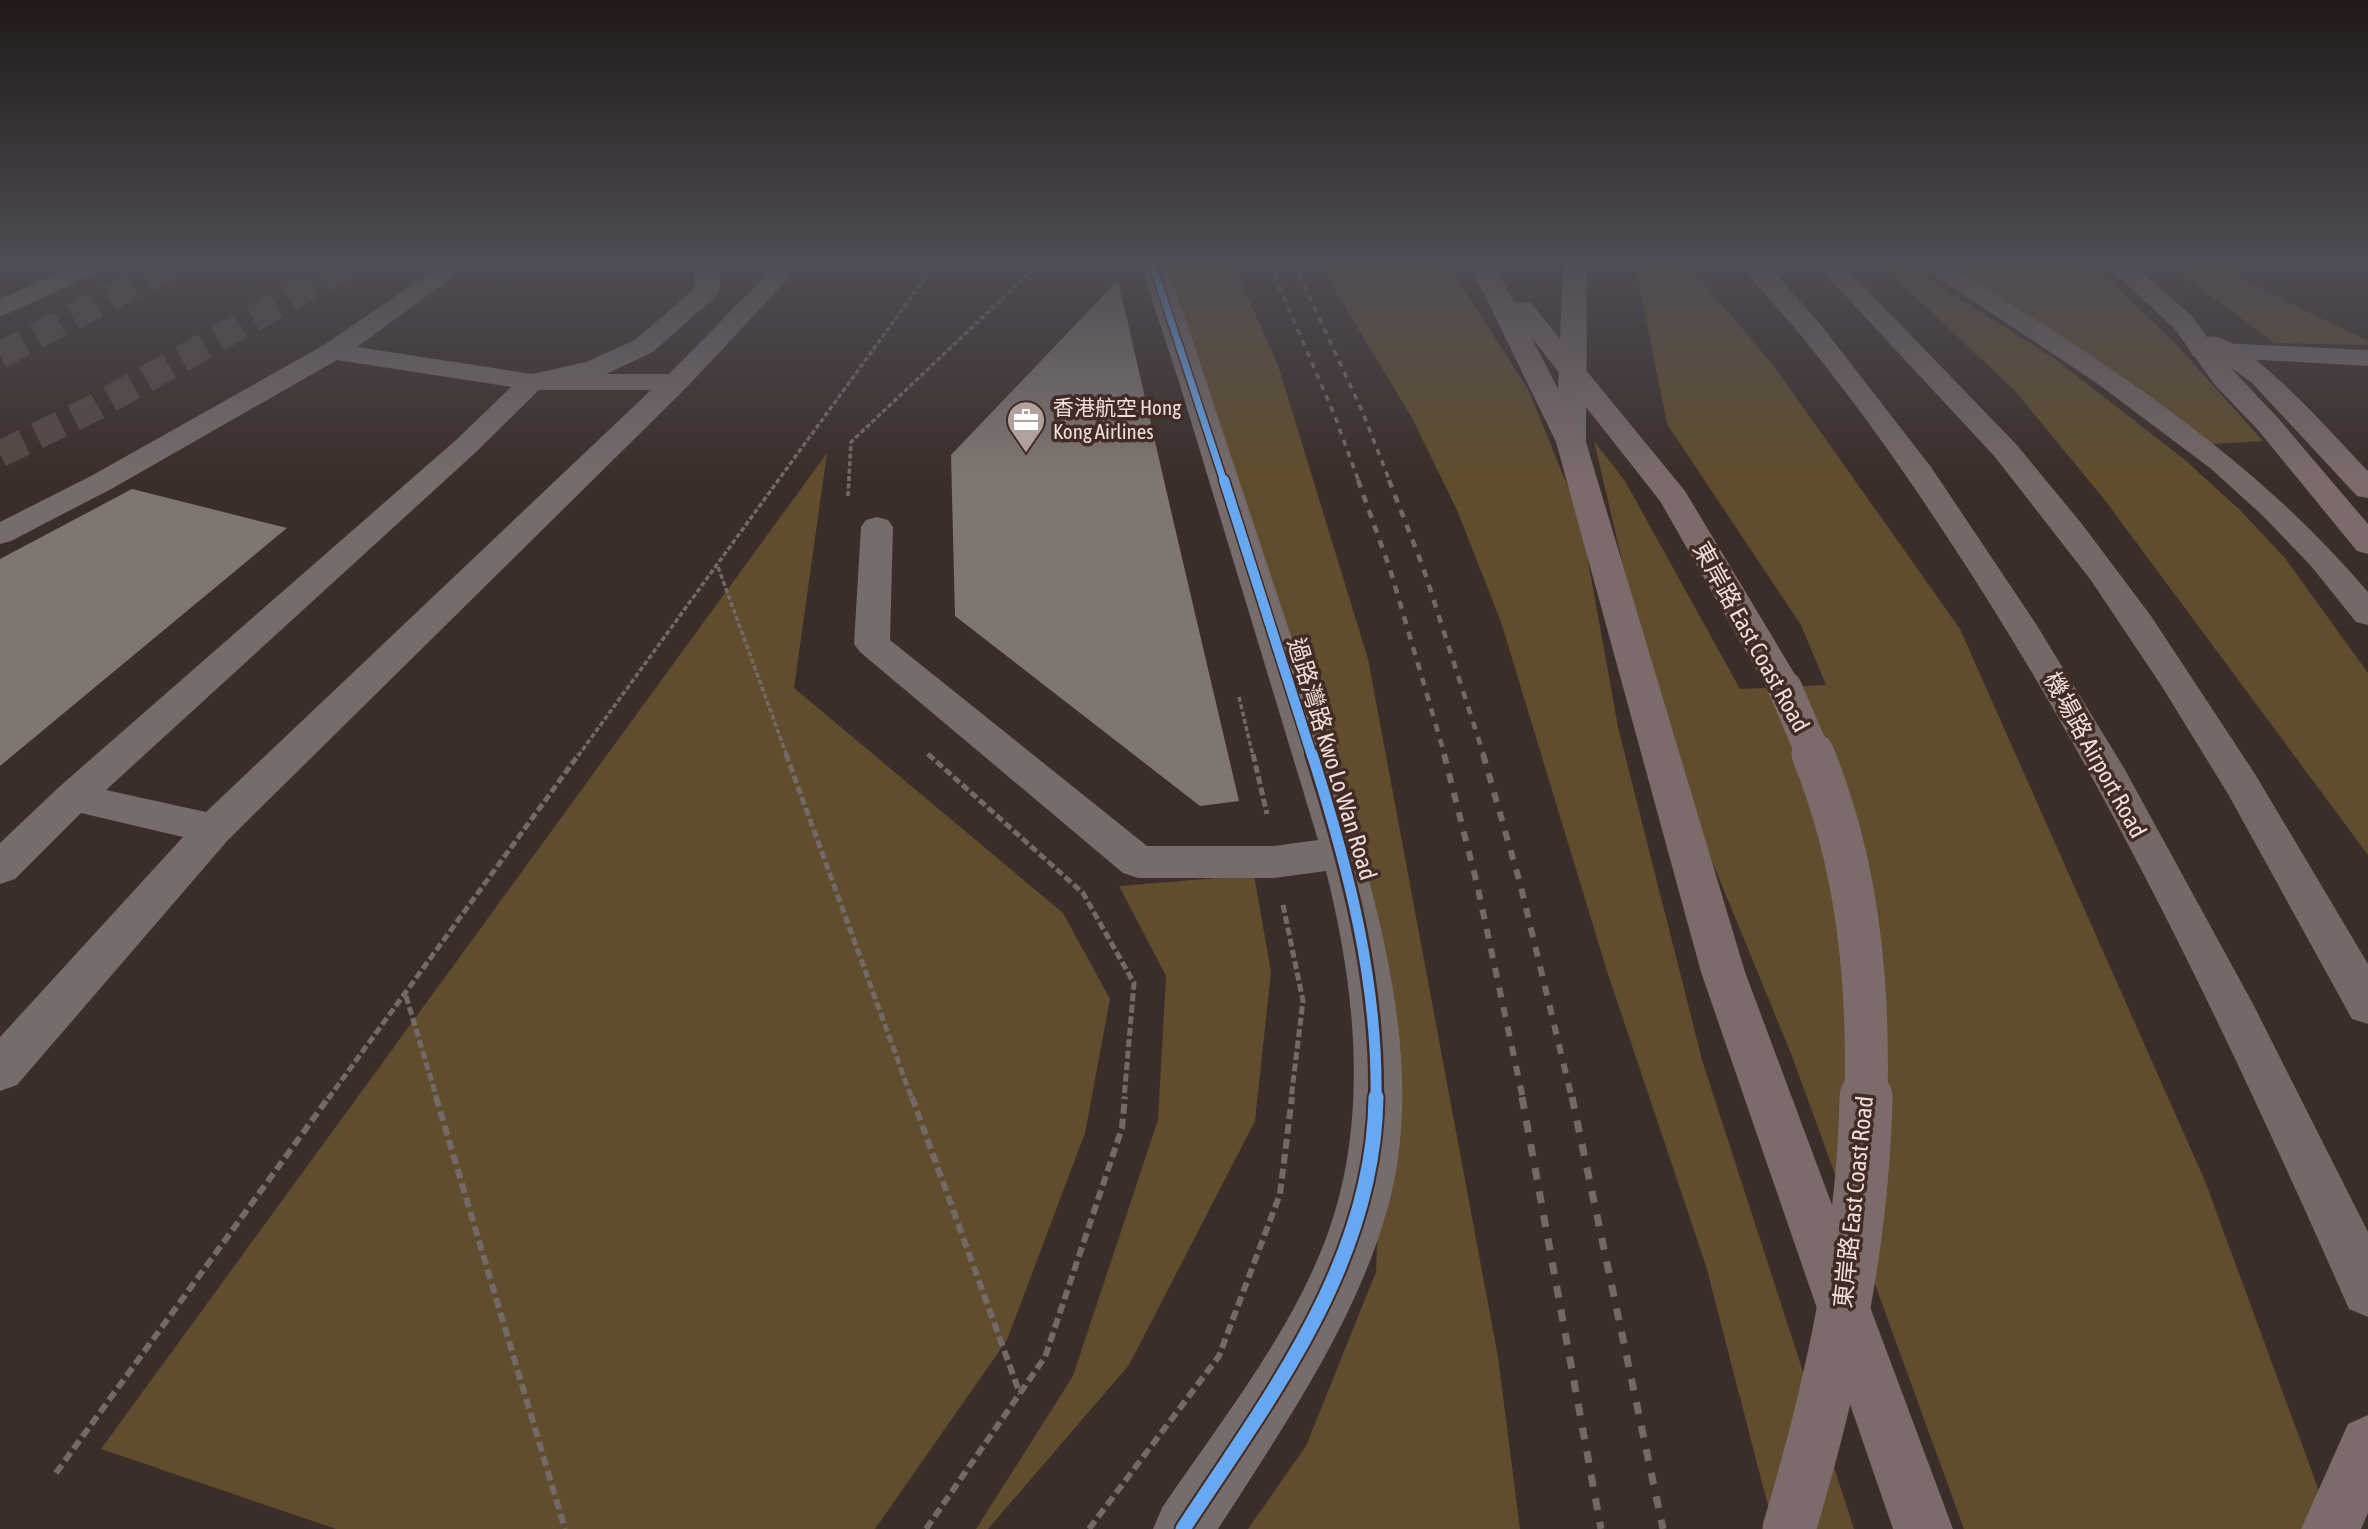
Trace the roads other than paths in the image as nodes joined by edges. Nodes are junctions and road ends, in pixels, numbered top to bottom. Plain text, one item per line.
1 (357, 334) edge
2 (657, 334) edge
3 (722, 334) edge
4 (1175, 334) edge
5 (1518, 334) edge
6 (1543, 334) edge
7 (1575, 334) edge
8 (1815, 334) edge
9 (1898, 334) edge
10 (2041, 334) edge
11 (2197, 334) edge
12 (2214, 350) junction
13 (333, 351) junction
14 (2368, 358) edge
15 (1572, 368) junction
16 (532, 382) junction
17 (676, 382) junction
18 (1572, 442) junction
19 (2368, 489) edge
20 (862, 518) road end
21 (0, 534) edge
22 (2368, 544) edge
23 (2368, 614) edge
24 (73, 797) junction
25 (214, 829) junction
26 (1341, 853) junction
27 (0, 868) edge
28 (2368, 1005) edge
29 (0, 1070) edge
30 (2368, 1290) edge
31 (2368, 1444) edge
32 (1183, 1529) edge
33 (1788, 1529) edge
34 (1923, 1529) edge
35 (2331, 1529) edge

1 - 13 street
2 - 16 street
3 - 17 street
4 - 26 street, 過路灣路 Kwo Lo Wan Road
5 - 18 main road
6 - 15 main road, 東岸路 East Coast Road
7 - 15 street
8 - 30 highway, 機場路 Airport Road
9 - 28 highway
10 - 23 highway
11 - 12 main road
12 - 14 street
12 - 19 main road
12 - 22 main road
13 - 16 street
13 - 21 street
15 - 18 street
15 - 33 main road, 東岸路 East Coast Road, bridge
16 - 17 street
16 - 24 street
17 - 25 street
18 - 34 main road
20 - 26 street
24 - 25 street
24 - 27 street
25 - 29 street
26 - 32 street, 過路灣路 Kwo Lo Wan Road
31 - 35 main road

